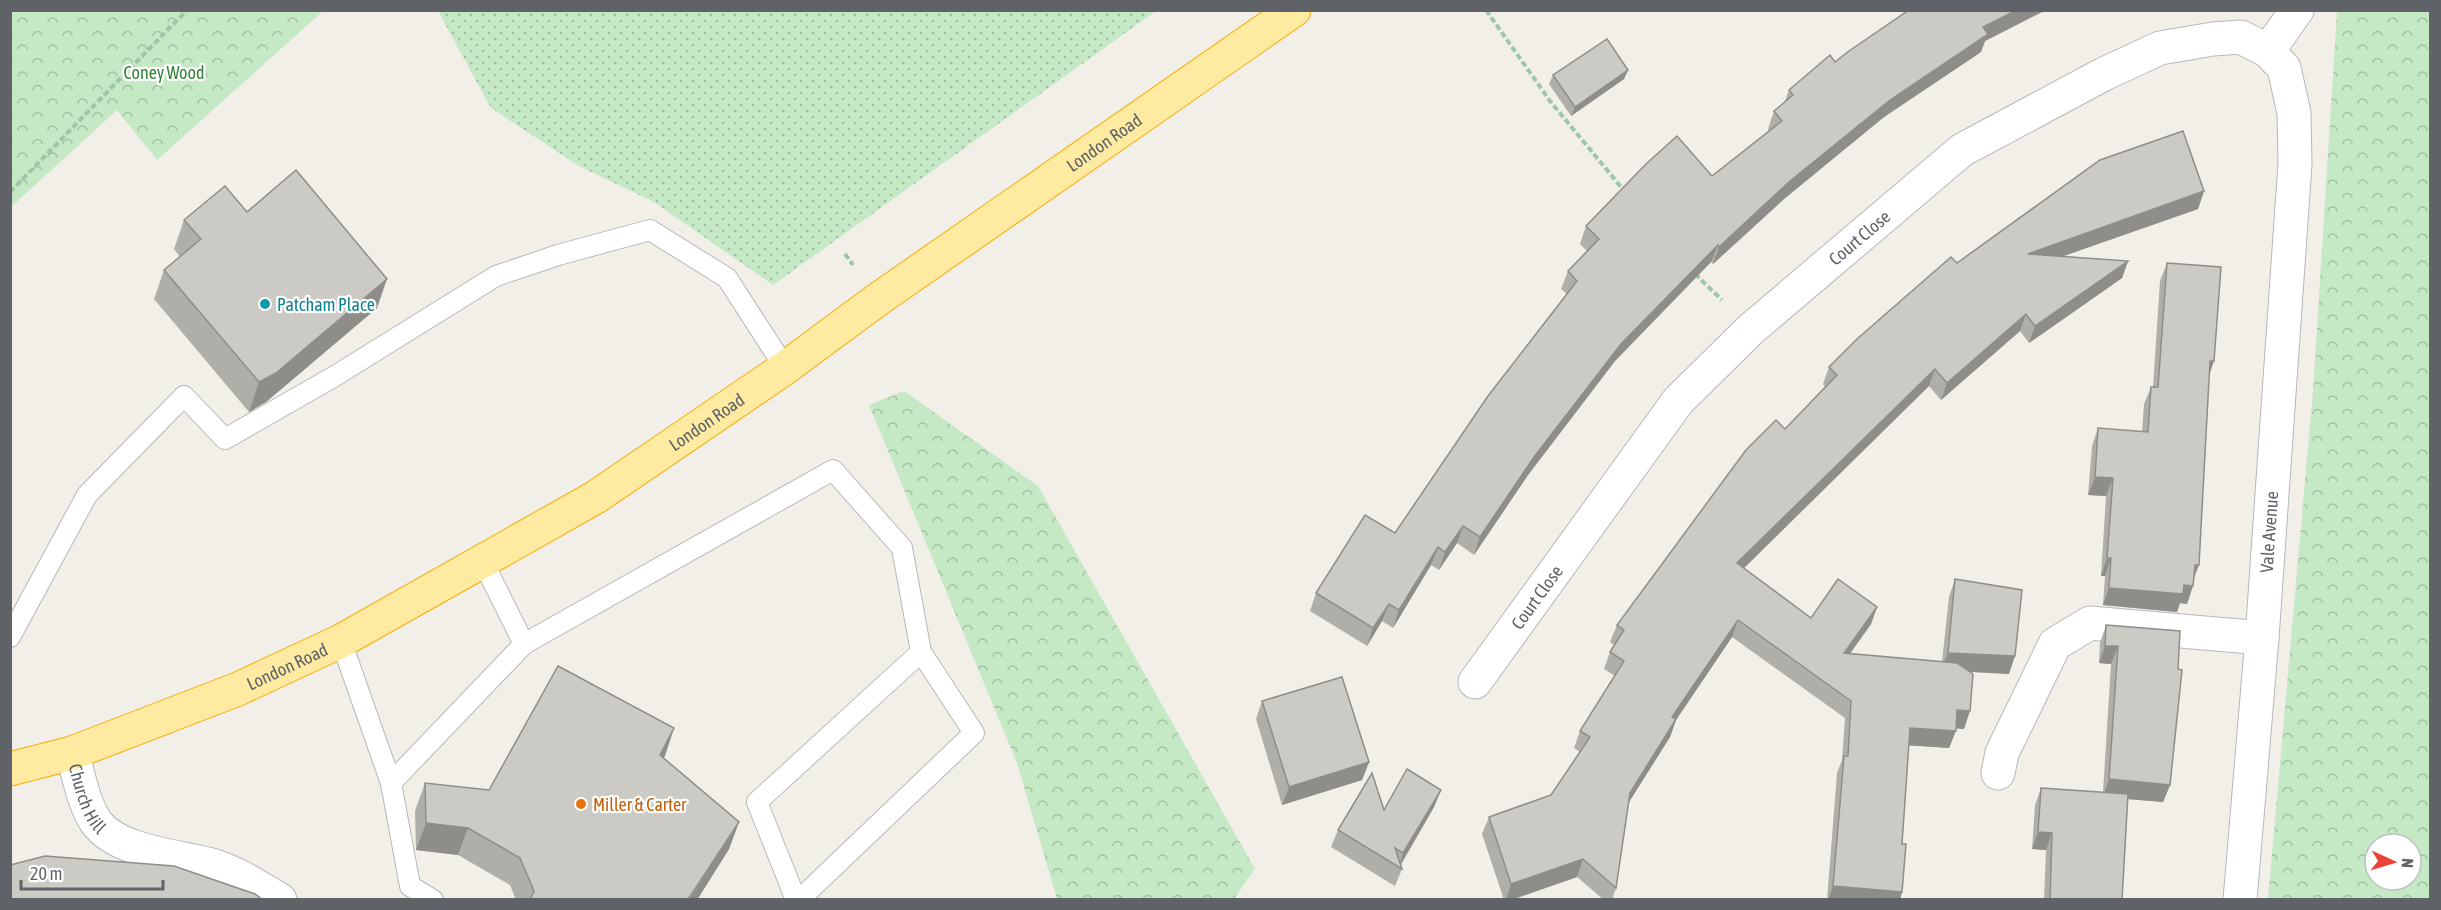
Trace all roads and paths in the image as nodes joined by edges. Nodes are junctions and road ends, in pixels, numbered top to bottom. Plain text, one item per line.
1 (187, 10) edge
2 (1294, 10) edge
3 (1486, 10) edge
4 (2297, 10) edge
5 (2268, 51) junction
6 (2295, 164) joint
7 (10, 192) edge
8 (1632, 200) edge
9 (1690, 268) edge
10 (1750, 330) junction
11 (785, 368) junction
12 (483, 562) junction
13 (10, 637) edge
14 (2262, 638) junction
15 (341, 641) junction
16 (524, 644) junction
17 (921, 652) junction
18 (1475, 682) dead end
19 (72, 753) junction
20 (10, 769) edge
21 (1998, 773) dead end
22 (391, 783) junction
23 (280, 900) edge
24 (433, 900) edge
25 (797, 900) edge
26 (2240, 900) edge

1 - 7 path
2 - 11 highway, London Road
3 - 8 path
4 - 5 street
5 - 6 street, Court Close
5 - 10 street, Court Close
6 - 14 street, Vale Avenue
9 - 10 path
10 - 18 street, Court Close
11 - 12 highway, London Road
11 - 13 lane
12 - 15 highway, London Road
12 - 16 lane
14 - 21 street
14 - 26 street, Vale Avenue
15 - 19 highway, London Road
15 - 22 lane
16 - 17 lane
16 - 22 lane
17 - 25 lane
17 - 25 lane
19 - 20 highway, London Road
19 - 23 street, Church Hill
22 - 24 lane

